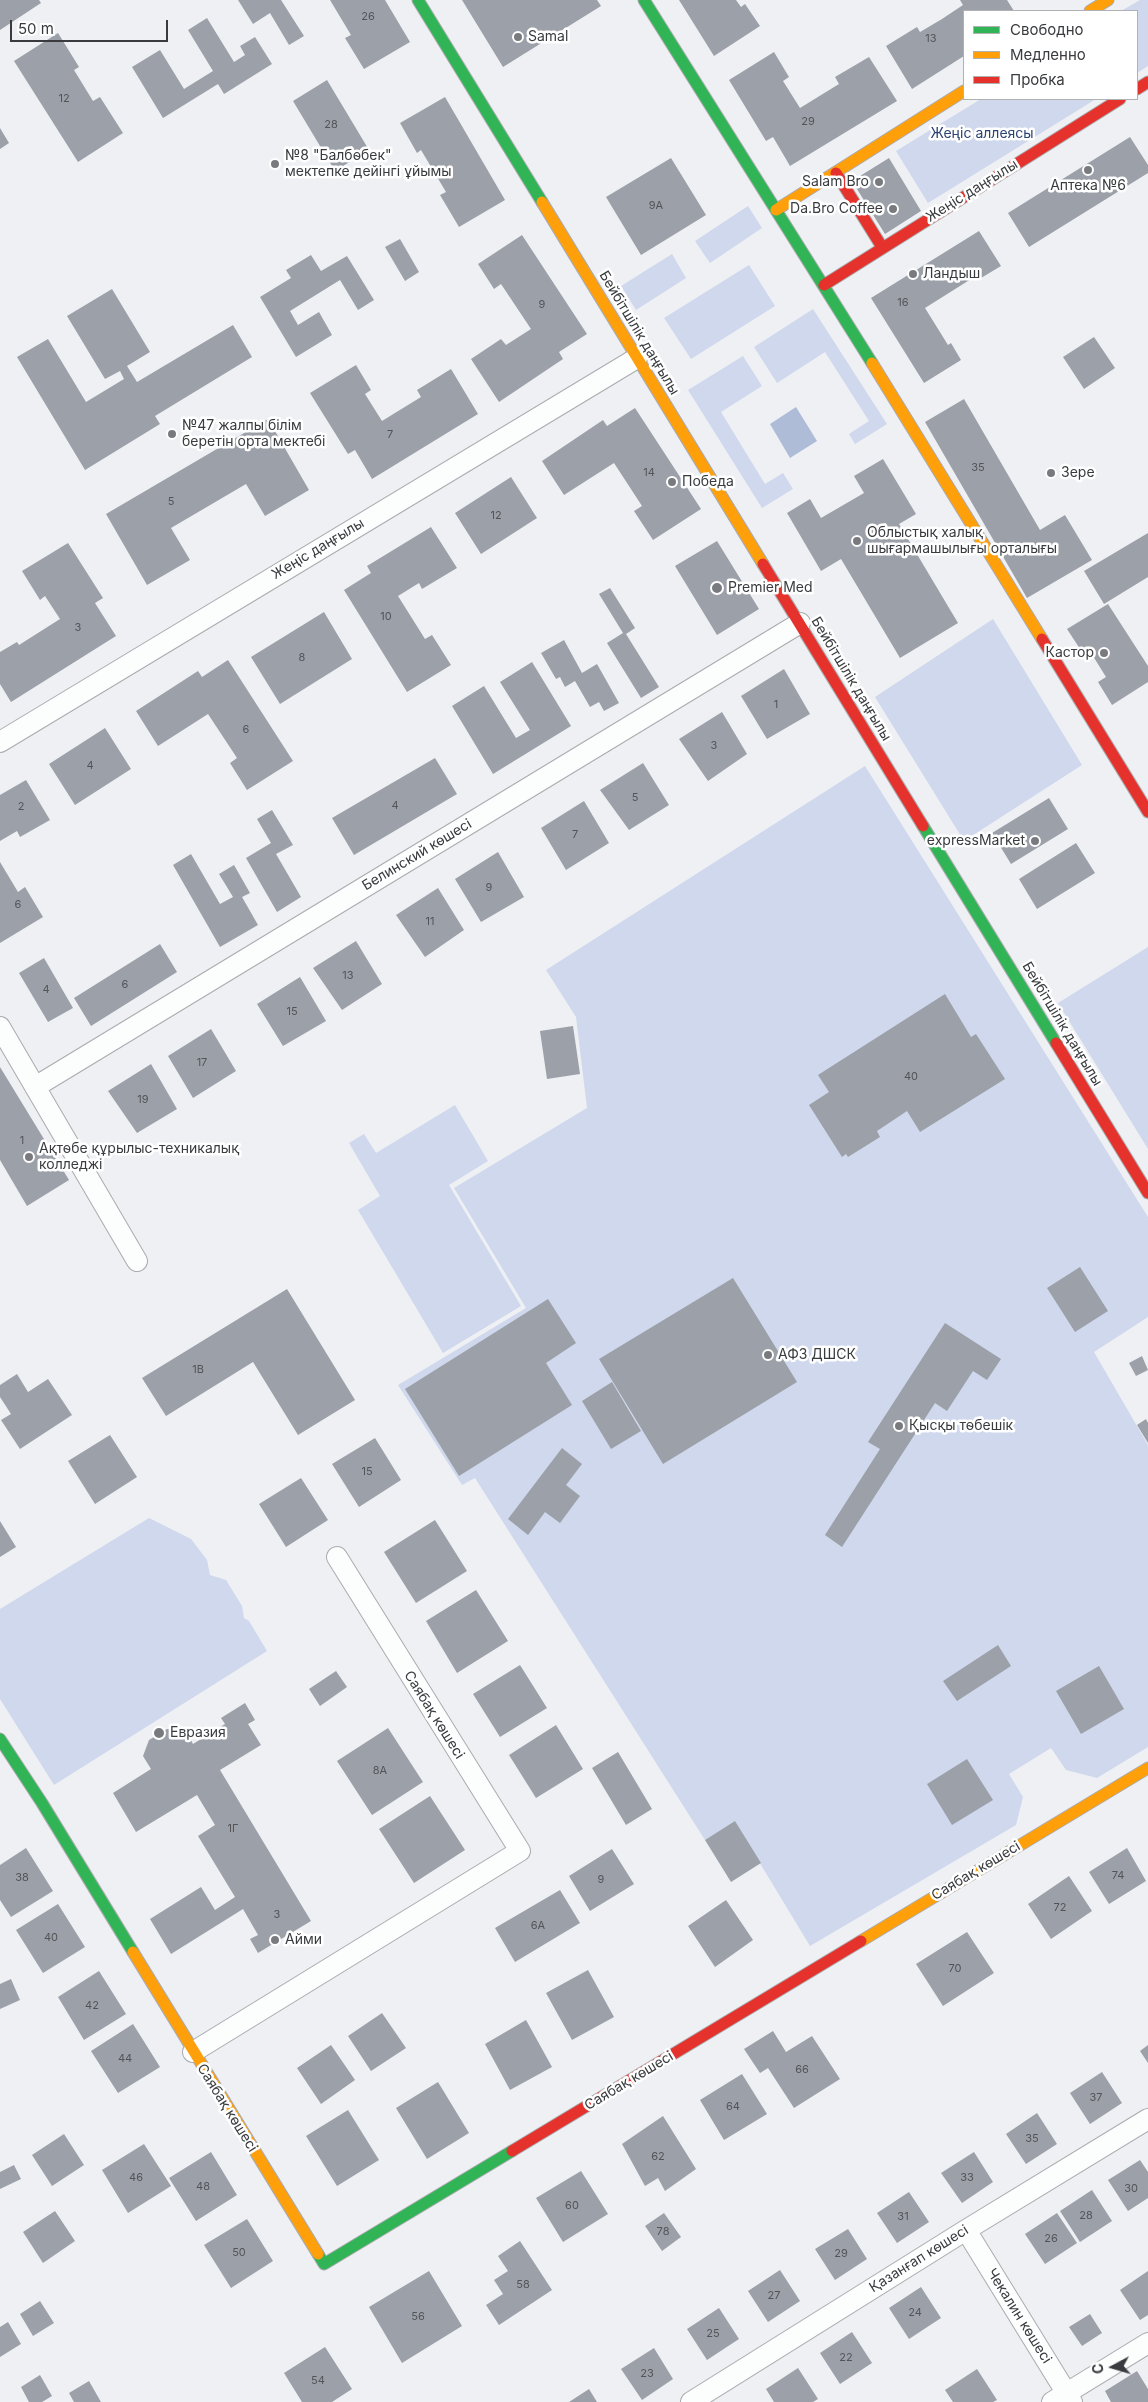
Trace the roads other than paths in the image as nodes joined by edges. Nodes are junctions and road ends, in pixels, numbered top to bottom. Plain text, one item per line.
1 (418, 0) edge
2 (644, 0) edge
3 (1108, 0) edge
4 (1092, 10) edge
5 (963, 92) edge
6 (1118, 100) edge
7 (836, 173) junction
8 (776, 210) junction
9 (882, 247) junction
10 (824, 285) junction
11 (637, 358) junction
12 (800, 623) junction
13 (0, 742) edge
14 (1148, 812) edge
15 (0, 1027) edge
16 (35, 1087) junction
17 (1148, 1194) edge
18 (137, 1261) dead end
19 (337, 1557) dead end
20 (0, 1739) edge
21 (1148, 1768) edge
22 (193, 2052) junction
23 (1148, 2119) edge
24 (966, 2230) junction
25 (1148, 2343) edge
26 (1063, 2399) edge
27 (691, 2402) edge

1 - 11 main road, Бейбітшілік даңғылы
2 - 8 main road
3 - 4 main road
5 - 7 main road
6 - 9 main road, Жеңіс даңғылы
7 - 8 main road
7 - 9 main road
8 - 10 main road
9 - 10 main road, Жеңіс даңғылы
10 - 14 main road
11 - 12 main road, Бейбітшілік даңғылы
11 - 13 street, Жеңіс даңғылы
12 - 16 street, Белинский көшесі
12 - 17 main road, Бейбітшілік даңғылы
15 - 16 street
16 - 18 street
19 - 22 street, Саябақ көшесі
20 - 22 main road, Саябақ көшесі
21 - 22 main road, Саябақ көшесі
23 - 24 street, Қазанғап көшесі
24 - 26 street, Чекалин көшесі
24 - 27 street, Қазанғап көшесі
25 - 26 street

